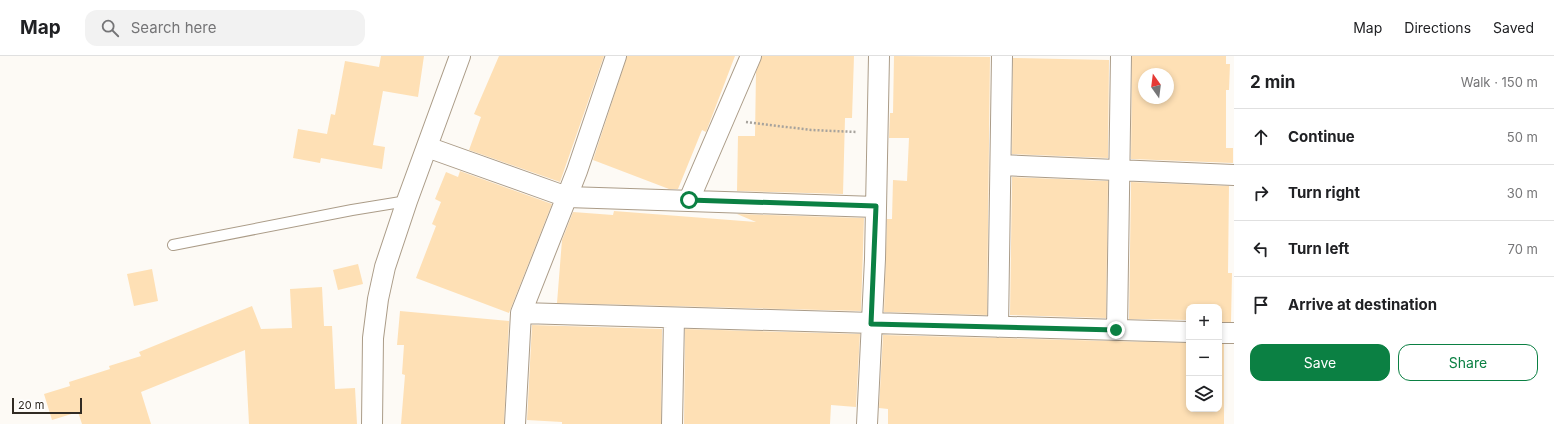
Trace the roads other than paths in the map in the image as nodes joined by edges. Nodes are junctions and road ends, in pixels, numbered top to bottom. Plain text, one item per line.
1 (460, 56) edge
2 (616, 56) edge
3 (751, 56) edge
4 (879, 56) edge
5 (1002, 56) edge
6 (1120, 56) edge
7 (427, 147) junction
8 (1001, 165) junction
9 (1119, 170) junction
10 (1234, 176) edge
11 (567, 197) junction
12 (689, 200) junction
13 (407, 201) junction
14 (876, 206) junction
15 (173, 245) dead end
16 (521, 313) junction
17 (674, 318) junction
18 (871, 324) junction
19 (998, 327) junction
20 (1116, 330) junction
21 (1186, 332) edge
22 (1222, 333) edge
23 (1234, 333) edge
24 (372, 424) edge
25 (515, 424) edge
26 (672, 424) edge
27 (867, 424) edge

1 - 7 street
2 - 11 street
3 - 12 street
4 - 14 street
5 - 8 street
6 - 9 street
7 - 11 street
7 - 13 street
8 - 9 street
8 - 19 street
9 - 10 street
9 - 20 street
11 - 12 street
11 - 16 street
12 - 14 street
13 - 15 lane
13 - 24 street
14 - 18 street
16 - 17 street
16 - 25 street
17 - 18 street
17 - 26 street
18 - 19 street
18 - 27 street
19 - 20 street
20 - 21 street
22 - 23 street

